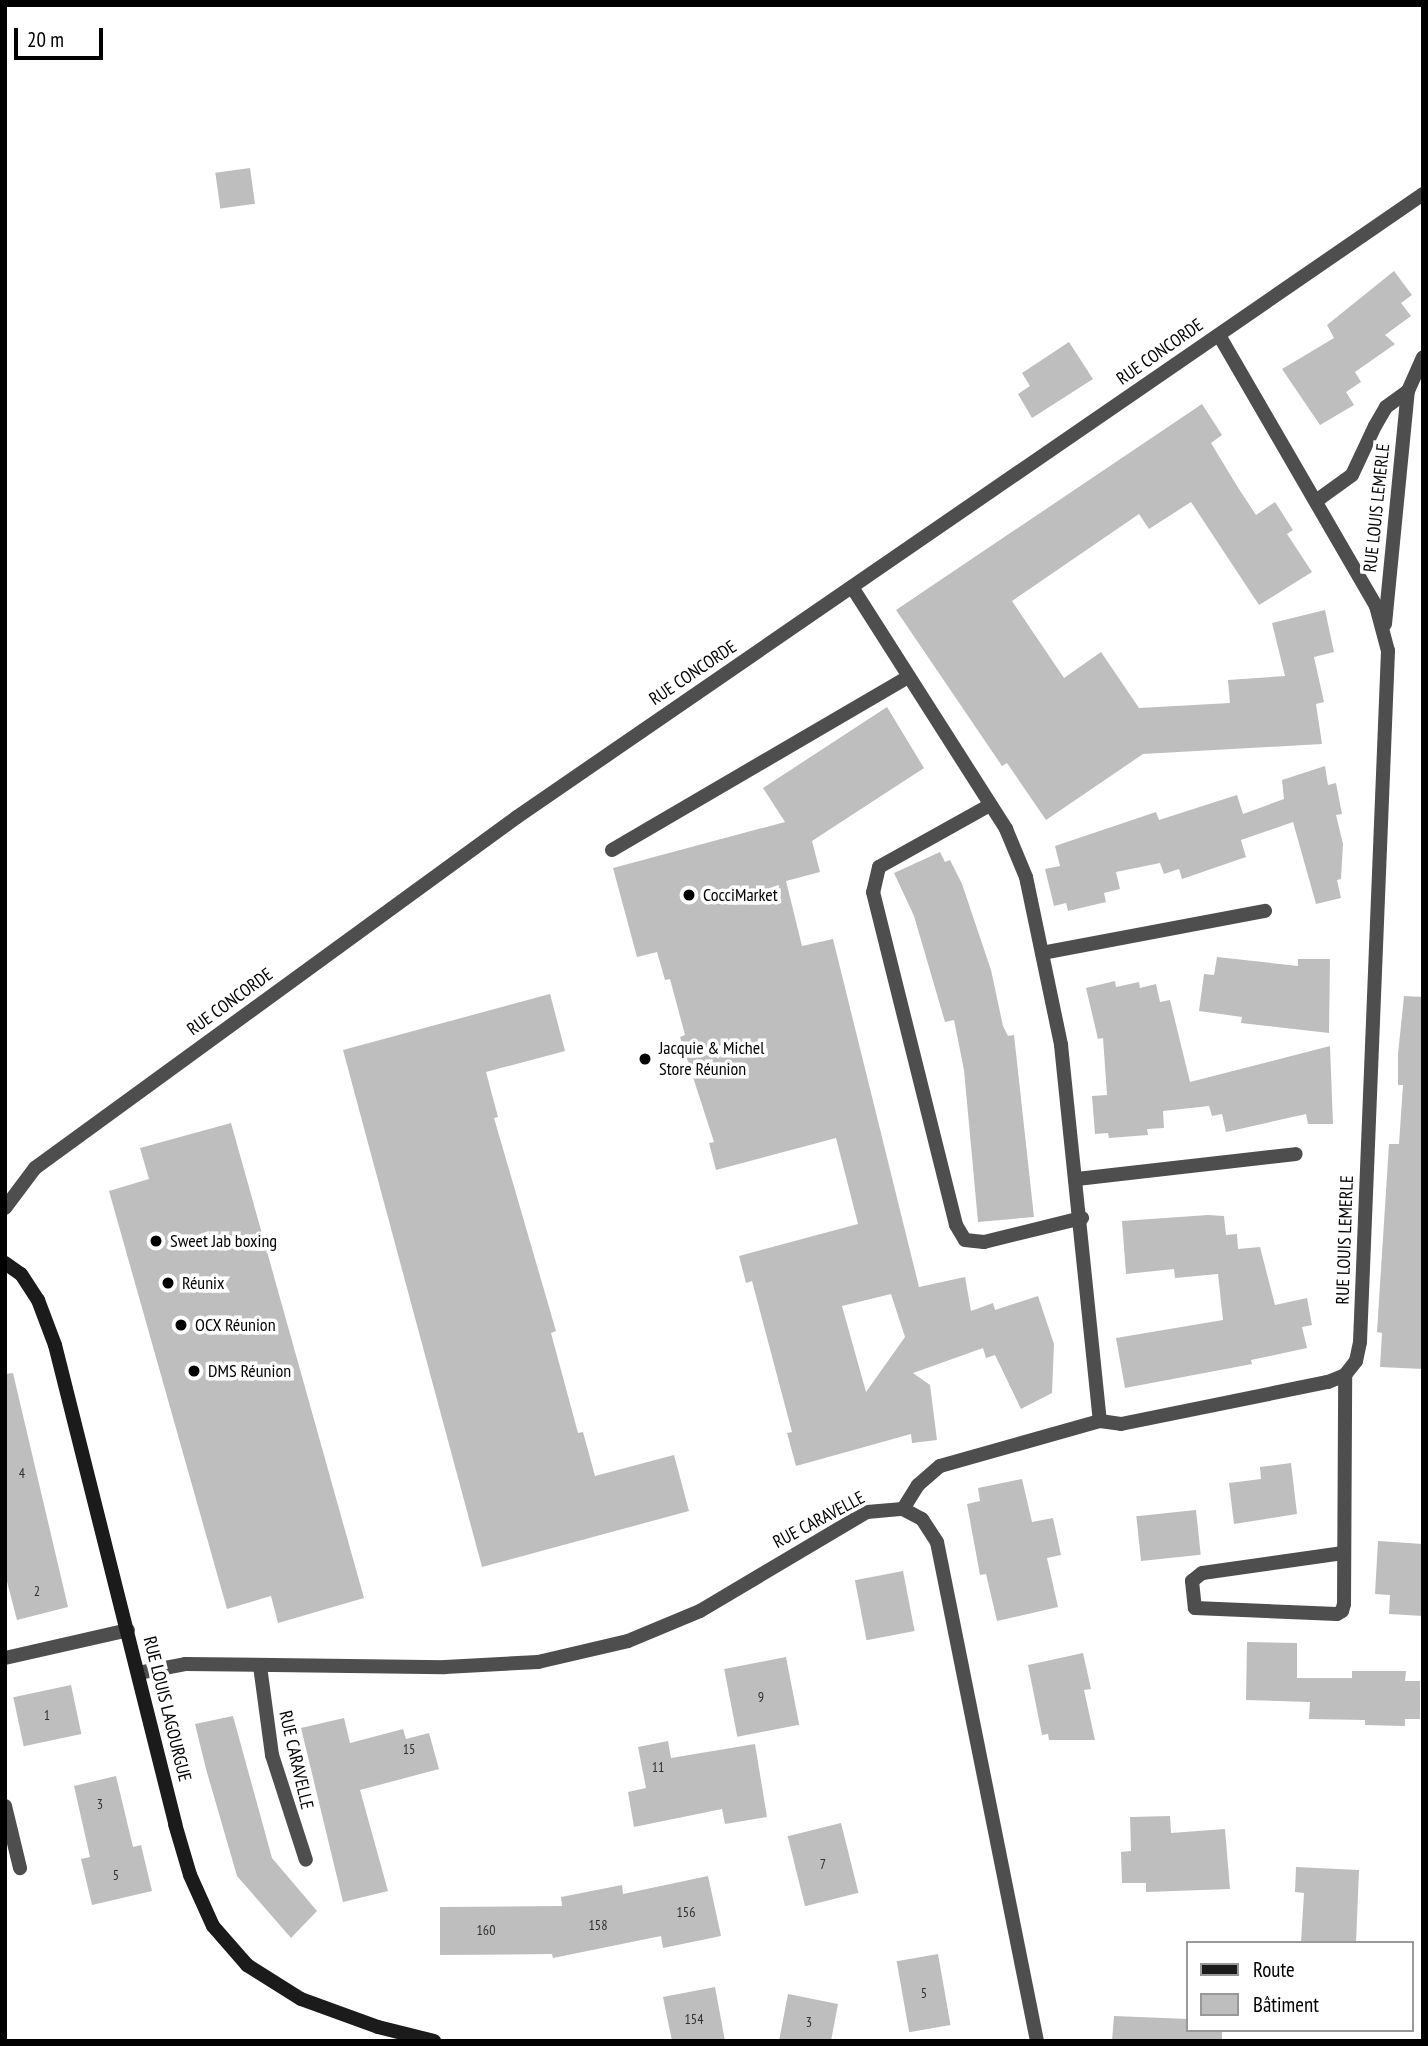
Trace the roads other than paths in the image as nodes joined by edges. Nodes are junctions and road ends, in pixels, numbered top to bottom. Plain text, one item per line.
1 (1423, 194) edge
2 (1219, 335) junction
3 (1423, 357) edge
4 (1408, 391) junction
5 (1315, 501) junction
6 (852, 587) junction
7 (1385, 628) junction
8 (906, 678) junction
9 (990, 805) junction
10 (612, 850) dead end
11 (1265, 912) dead end
12 (1042, 953) junction
13 (1296, 1154) dead end
14 (1077, 1179) junction
15 (5, 1208) edge
16 (1082, 1218) junction
17 (5, 1263) edge
18 (1345, 1375) junction
19 (1100, 1421) junction
20 (904, 1509) junction
21 (1343, 1553) junction
22 (128, 1630) junction
23 (5, 1658) edge
24 (260, 1666) junction
25 (138, 1672) junction
26 (5, 1806) edge
27 (306, 1860) dead end
28 (20, 1868) dead end
29 (434, 2041) edge
30 (1037, 2041) edge

1 - 2 street, RUE CONCORDE
2 - 5 street, RUE LOUIS LEMERLE
2 - 6 street, RUE CONCORDE
3 - 4 street, RUE LOUIS LEMERLE
4 - 5 street, RUE LOUIS LEMERLE
4 - 7 street, RUE LOUIS LEMERLE
5 - 7 street, RUE LOUIS LEMERLE
6 - 8 street
6 - 15 street, RUE CONCORDE
7 - 18 street, RUE LOUIS LEMERLE
8 - 9 street
8 - 10 street
9 - 12 street
9 - 16 street
11 - 12 street
12 - 14 street
13 - 14 street
14 - 16 street
16 - 19 street
17 - 22 main road, RUE LOUIS LAGOURGUE
18 - 19 street
18 - 21 street
19 - 20 street
20 - 24 street, RUE CARAVELLE
20 - 30 street
21 - 21 street
22 - 23 street
22 - 25 main road, RUE LOUIS LAGOURGUE
24 - 25 street, RUE CARAVELLE
24 - 27 street, RUE CARAVELLE
25 - 29 main road, RUE LOUIS LAGOURGUE
26 - 28 street

